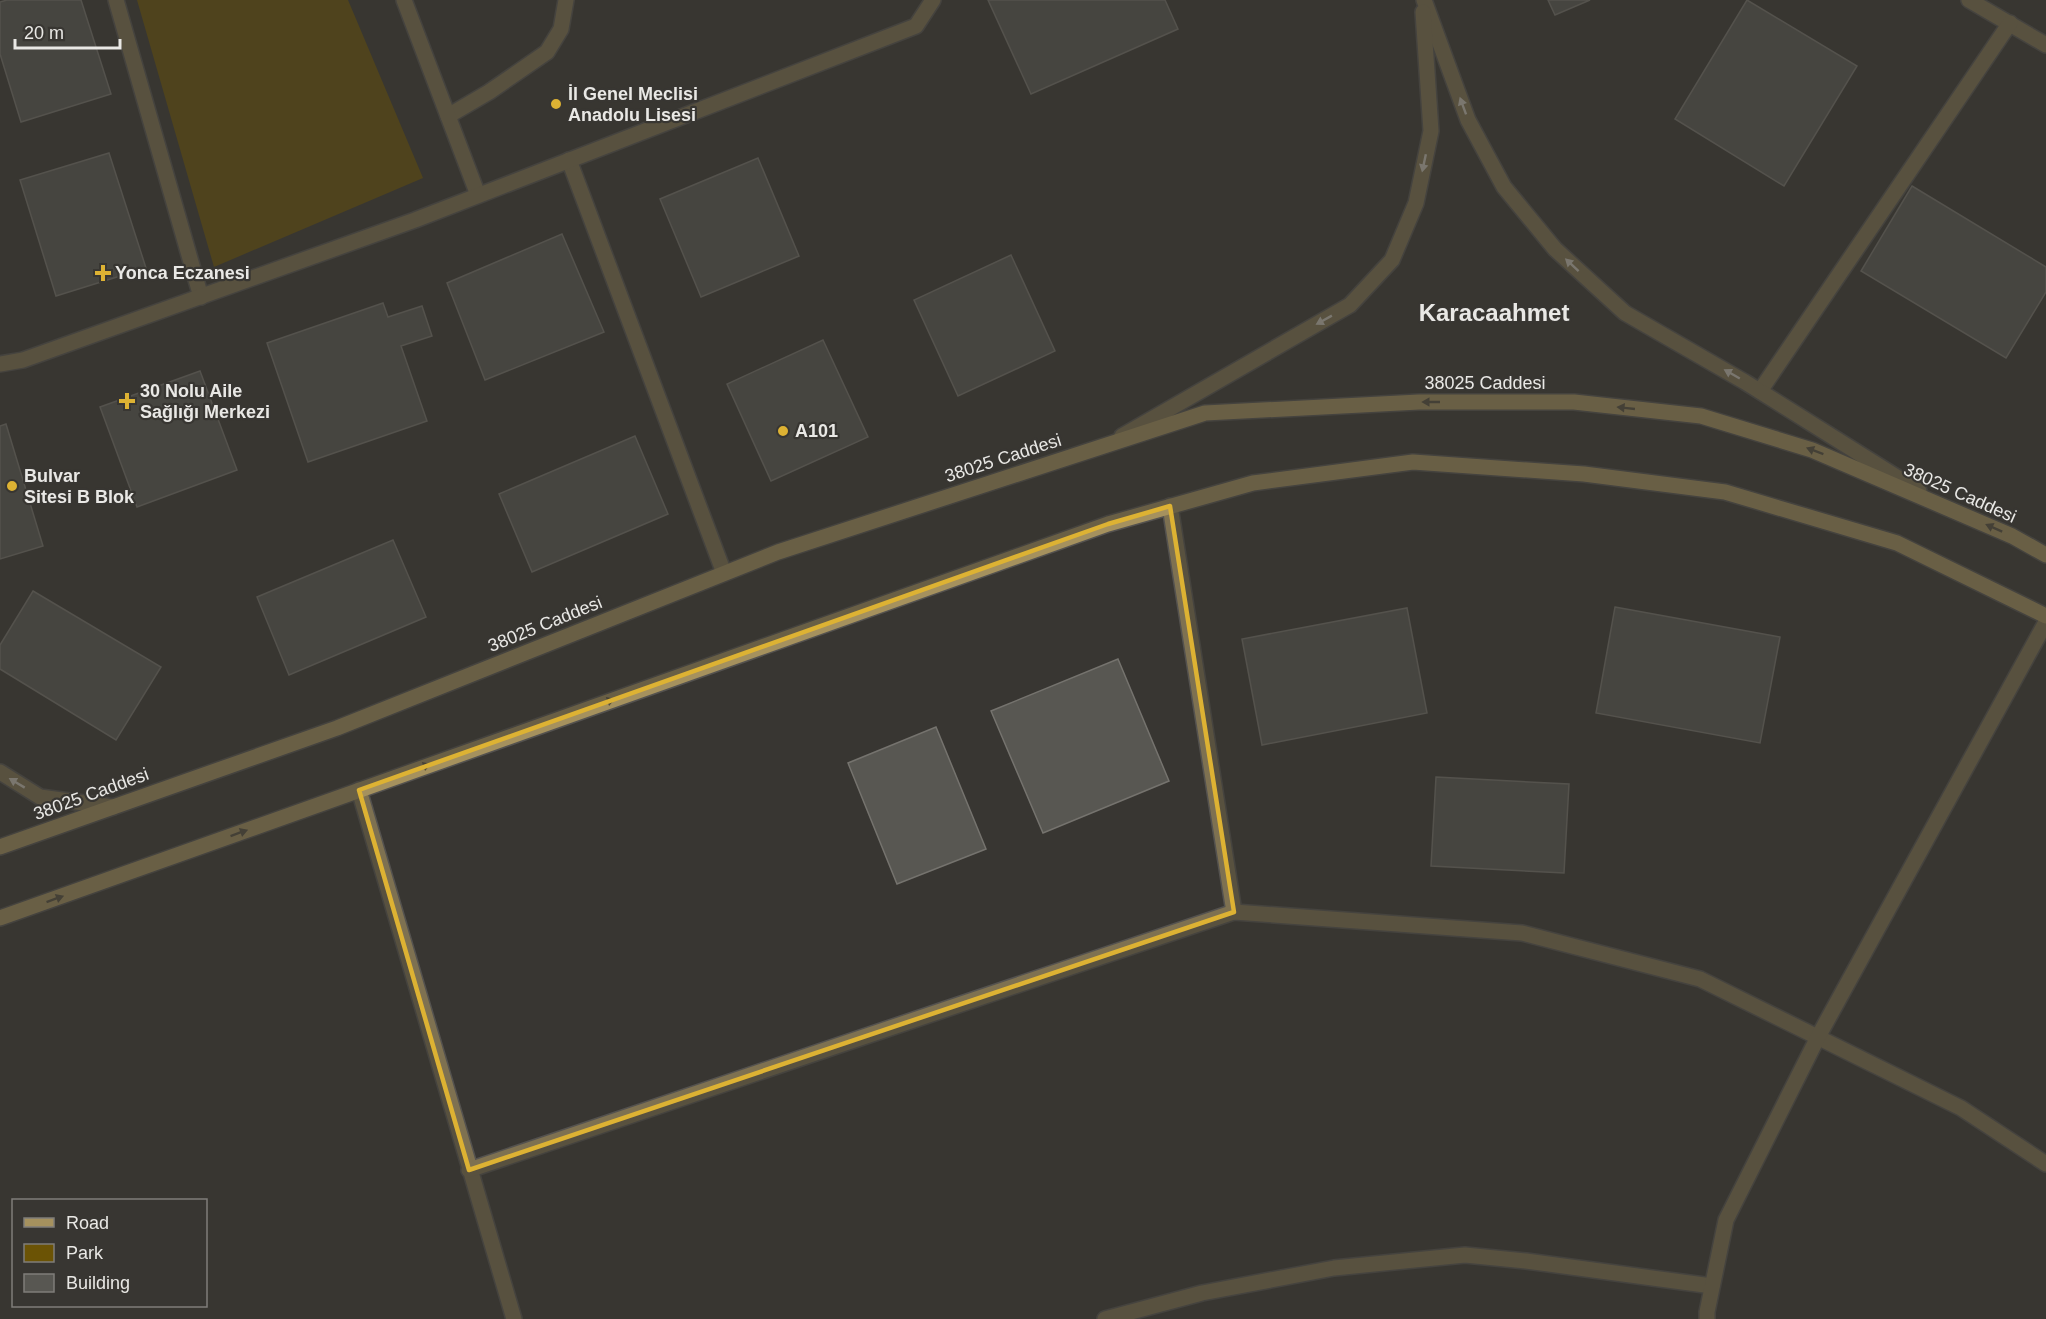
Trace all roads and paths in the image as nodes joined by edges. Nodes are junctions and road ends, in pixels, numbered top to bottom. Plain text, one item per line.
1 (116, 0) edge
2 (404, 0) edge
3 (566, 0) edge
4 (933, 0) edge
5 (1423, 0) edge
6 (1969, 0) edge
7 (2010, 23) junction
8 (2046, 45) edge
9 (448, 116) junction
10 (569, 160) junction
11 (478, 195) junction
12 (201, 297) junction
13 (0, 364) edge
14 (1760, 392) junction
15 (1109, 444) junction
16 (1170, 506) junction
17 (1942, 506) junction
18 (2046, 555) edge
19 (724, 573) junction
20 (2046, 616) edge
21 (2046, 621) edge
22 (0, 772) edge
23 (359, 790) junction
24 (113, 807) junction
25 (0, 847) edge
26 (1234, 912) junction
27 (0, 918) edge
28 (1818, 1037) junction
29 (2046, 1164) edge
30 (470, 1170) junction
31 (1712, 1286) junction
32 (1121, 1317) edge
33 (514, 1319) edge
34 (1105, 1319) edge
35 (1707, 1319) edge

1 - 12 street
2 - 9 street
3 - 9 street
4 - 10 street
14 -> 5 street
5 -> 15 street
6 - 7 street
7 - 8 street
7 - 14 street
9 - 11 street
10 - 11 street
10 - 19 street
11 - 12 street
12 - 13 street
14 - 17 street
17 -> 15 main road, 38025 Caddesi
15 - 19 main road, 38025 Caddesi
16 - 20 main road
23 -> 16 main road
16 - 26 street
18 -> 17 main road, 38025 Caddesi
19 - 24 main road, 38025 Caddesi
21 - 28 street
24 -> 22 street
27 -> 23 main road
23 - 30 street
24 - 25 main road, 38025 Caddesi
26 - 28 street
26 - 30 street
28 - 29 street
28 - 31 street
30 - 33 street
31 - 32 street
31 - 35 street
32 - 34 street

